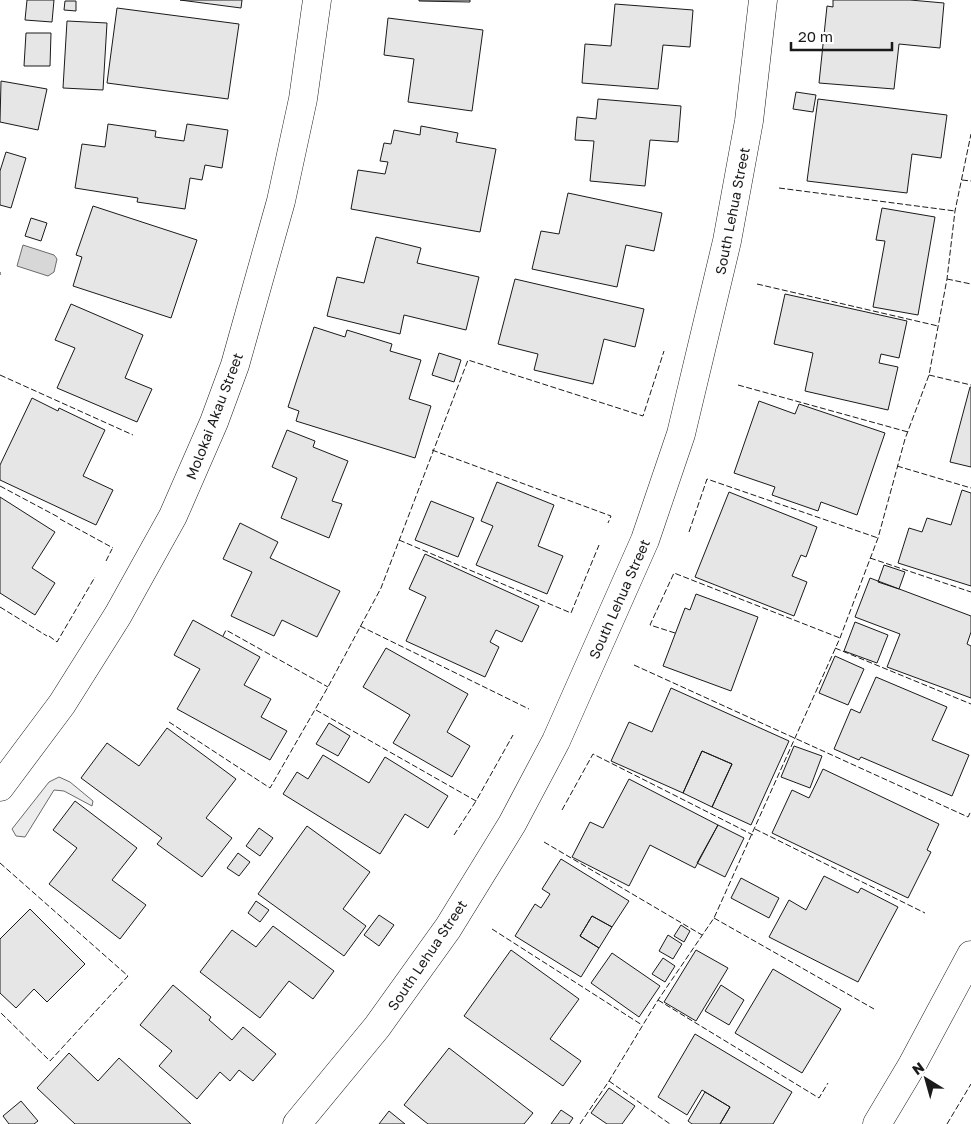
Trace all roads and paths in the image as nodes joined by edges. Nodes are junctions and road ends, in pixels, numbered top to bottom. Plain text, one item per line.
1 (317, 0) edge
2 (763, 0) edge
3 (0, 787) edge
4 (971, 955) edge
5 (296, 1124) edge
6 (877, 1124) edge

1 - 3 street, Molokai Akau Street
2 - 5 street, South Lehua Street
4 - 6 street

